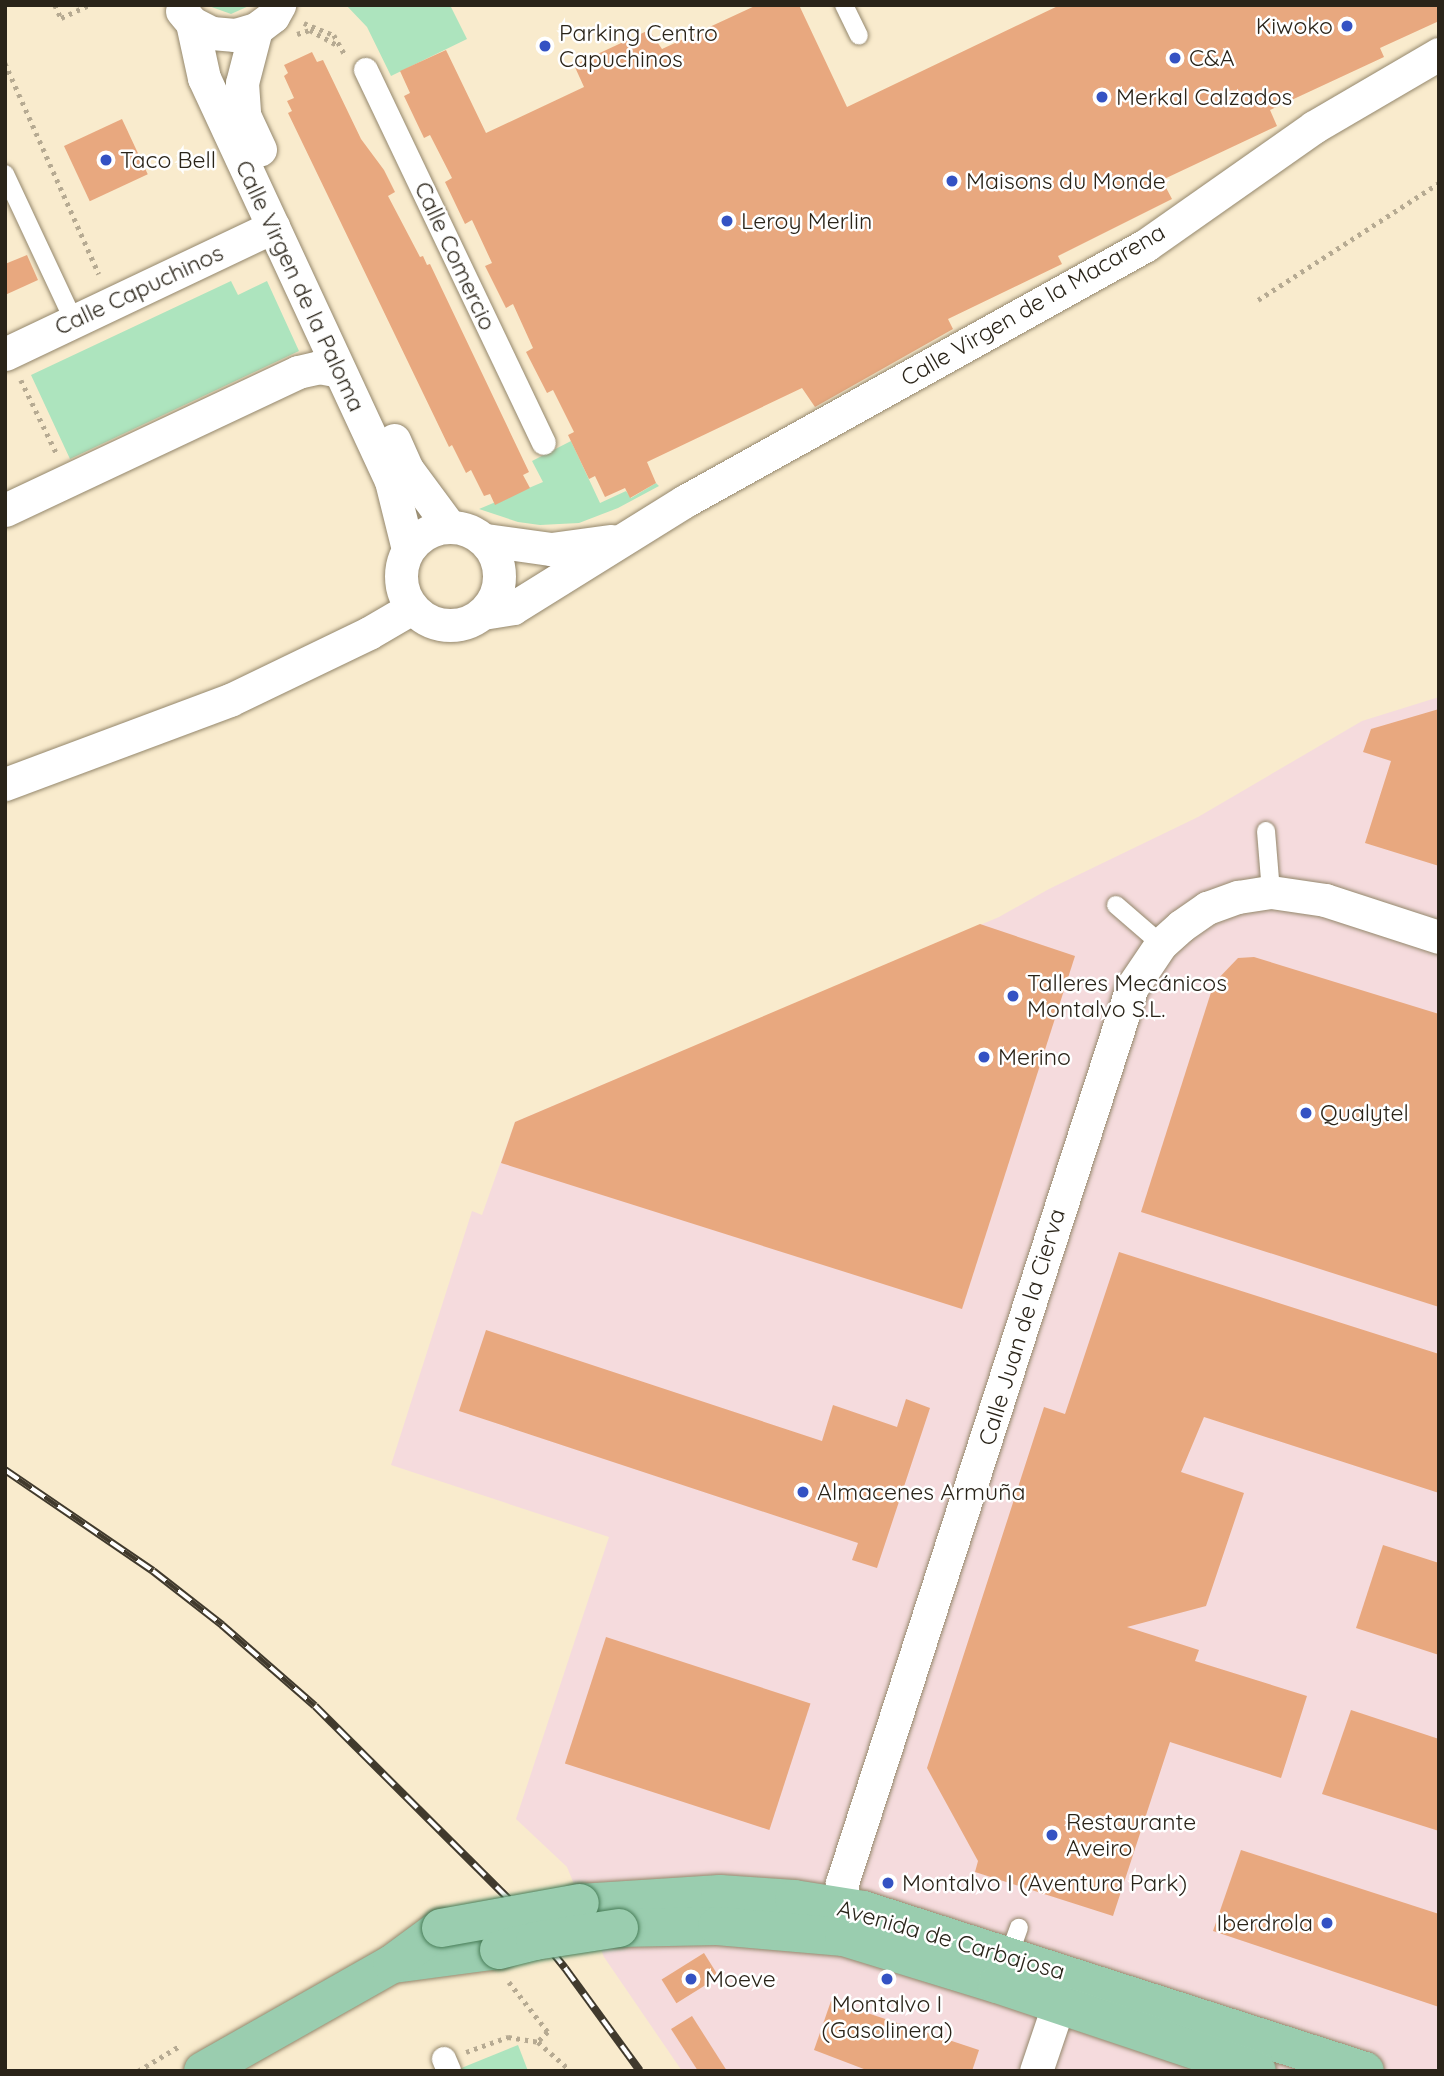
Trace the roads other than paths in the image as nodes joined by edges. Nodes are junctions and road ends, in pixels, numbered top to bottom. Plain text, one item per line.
1 (844, 5) edge
2 (289, 13) edge
3 (185, 14) edge
4 (256, 29) junction
5 (859, 36) dead end
6 (1439, 54) edge
7 (366, 70) dead end
8 (5, 174) edge
9 (273, 227) junction
10 (74, 321) junction
11 (12, 363) edge
12 (339, 371) junction
13 (544, 443) dead end
14 (5, 510) edge
15 (449, 526) junction
16 (486, 540) junction
17 (617, 540) junction
18 (408, 549) junction
19 (412, 608) junction
20 (484, 613) junction
21 (5, 784) edge
22 (1266, 831) dead end
23 (1271, 892) junction
24 (1116, 905) dead end
25 (1439, 937) edge
26 (1161, 944) junction
27 (866, 1812) junction
28 (794, 1899) junction
29 (843, 1922) junction
30 (391, 1964) junction
31 (1058, 2006) junction
32 (203, 2071) edge
33 (1036, 2071) edge
34 (1257, 2071) edge
35 (1365, 2071) edge

1 - 5 lane
2 - 4 street
3 - 4 street
3 - 9 street, Calle Virgen de la Paloma
4 - 15 street, Calle Virgen de la Paloma
6 - 17 street, Calle Virgen de la Macarena
7 - 13 street, Calle Comercio
8 - 10 lane
9 - 10 street, Calle Capuchinos
9 - 12 street, Calle Virgen de la Paloma
10 - 11 street, Calle Capuchinos
12 - 14 street
12 - 18 street, Calle Virgen de la Paloma
15 - 16 street
15 - 18 street
16 - 17 street, Calle Virgen de la Macarena
16 - 20 street
17 - 20 street, Calle Virgen de la Macarena
18 - 19 street
19 - 20 street
19 - 21 street
22 - 23 lane
23 - 25 street, Calle Juan de la Cierva
23 - 26 street, Calle Juan de la Cierva
24 - 26 lane
26 - 27 street, Calle Juan de la Cierva
27 - 28 street, Calle Juan de la Cierva
27 - 29 street, Calle Juan de la Cierva
28 - 29 main road, Avenida de Carbajosa
28 - 30 main road, Avenida de Carbajosa, bridge
29 - 30 main road, Avenida de Carbajosa, bridge
29 - 31 main road, Avenida de Carbajosa
29 - 35 main road, Avenida de Carbajosa
30 - 32 main road
31 - 33 street
31 - 34 main road, Avenida de Carbajosa

